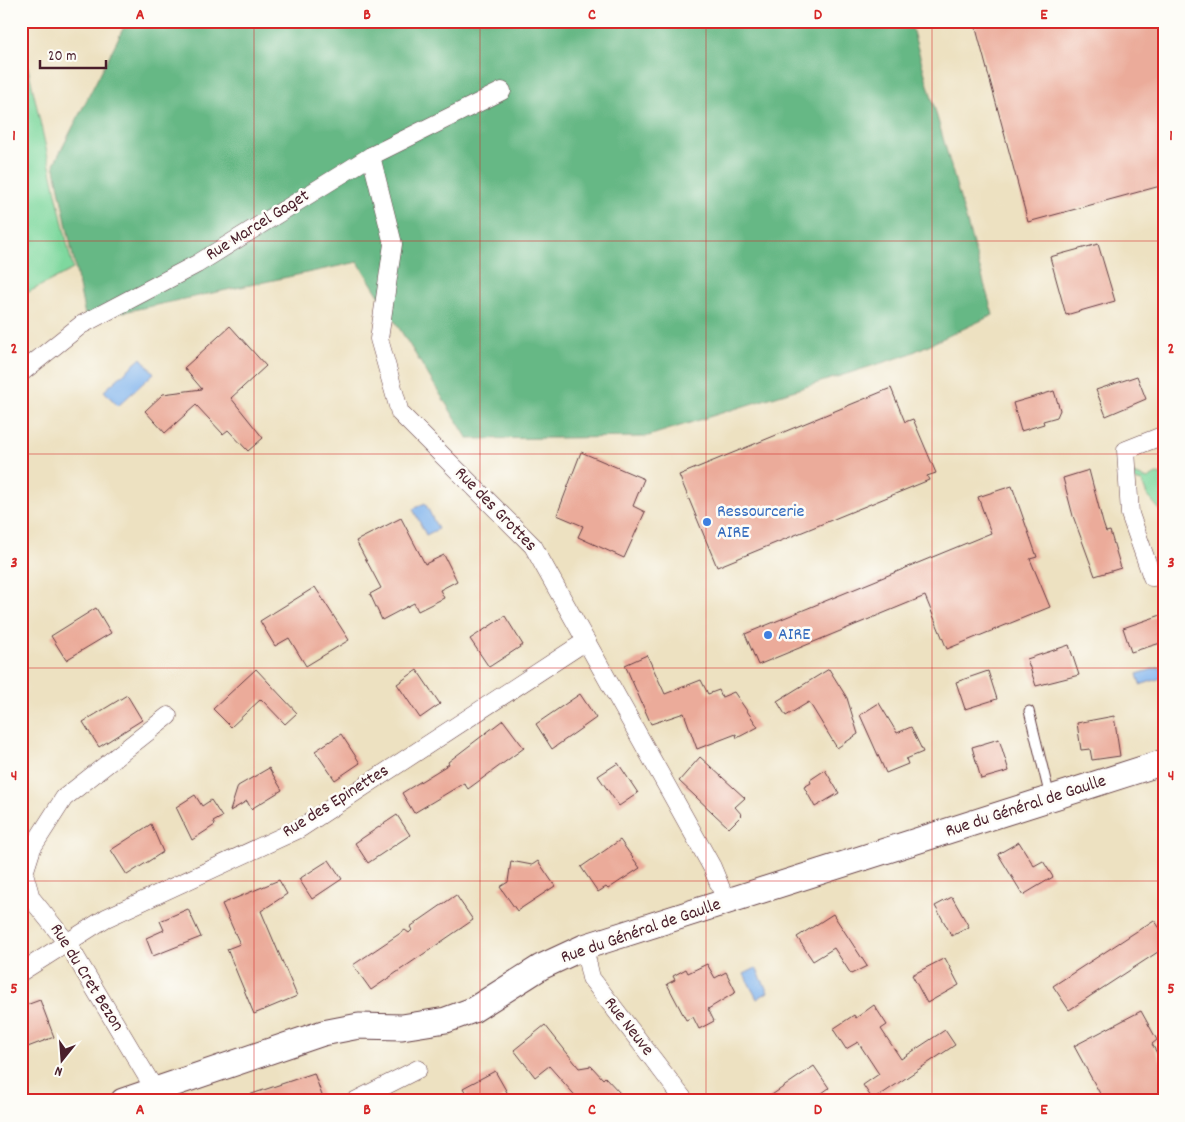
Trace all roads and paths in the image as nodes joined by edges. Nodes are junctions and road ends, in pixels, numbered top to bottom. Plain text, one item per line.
1 (502, 91) dead end
2 (371, 156) junction
3 (21, 373) edge
4 (1164, 435) edge
5 (1164, 576) edge
6 (586, 641) junction
7 (1029, 711) dead end
8 (168, 716) dead end
9 (1164, 762) edge
10 (1051, 799) junction
11 (23, 872) edge
12 (727, 903) junction
13 (68, 944) junction
14 (584, 947) junction
15 (21, 972) edge
16 (418, 1069) dead end
17 (161, 1095) edge
18 (123, 1101) edge
19 (356, 1101) edge
20 (685, 1101) edge

1 - 2 street, Rue Marcel Gaget
2 - 3 street, Rue Marcel Gaget
2 - 6 street, Rue des Grottes
4 - 5 street
6 - 12 street, Rue des Grottes
6 - 13 street, Rue des Epinettes
7 - 10 lane
8 - 11 street, Rue du Cret Bezon
9 - 10 main road, Rue du Général de Gaulle
10 - 12 main road, Rue du Général de Gaulle
11 - 13 street, Rue du Cret Bezon
12 - 14 main road, Rue du Général de Gaulle
13 - 15 street, Rue des Epinettes
13 - 17 street, Rue du Cret Bezon
14 - 17 main road, Rue du Général de Gaulle
14 - 20 street, Rue Neuve
16 - 19 street
17 - 18 main road, Rue du Général de Gaulle

